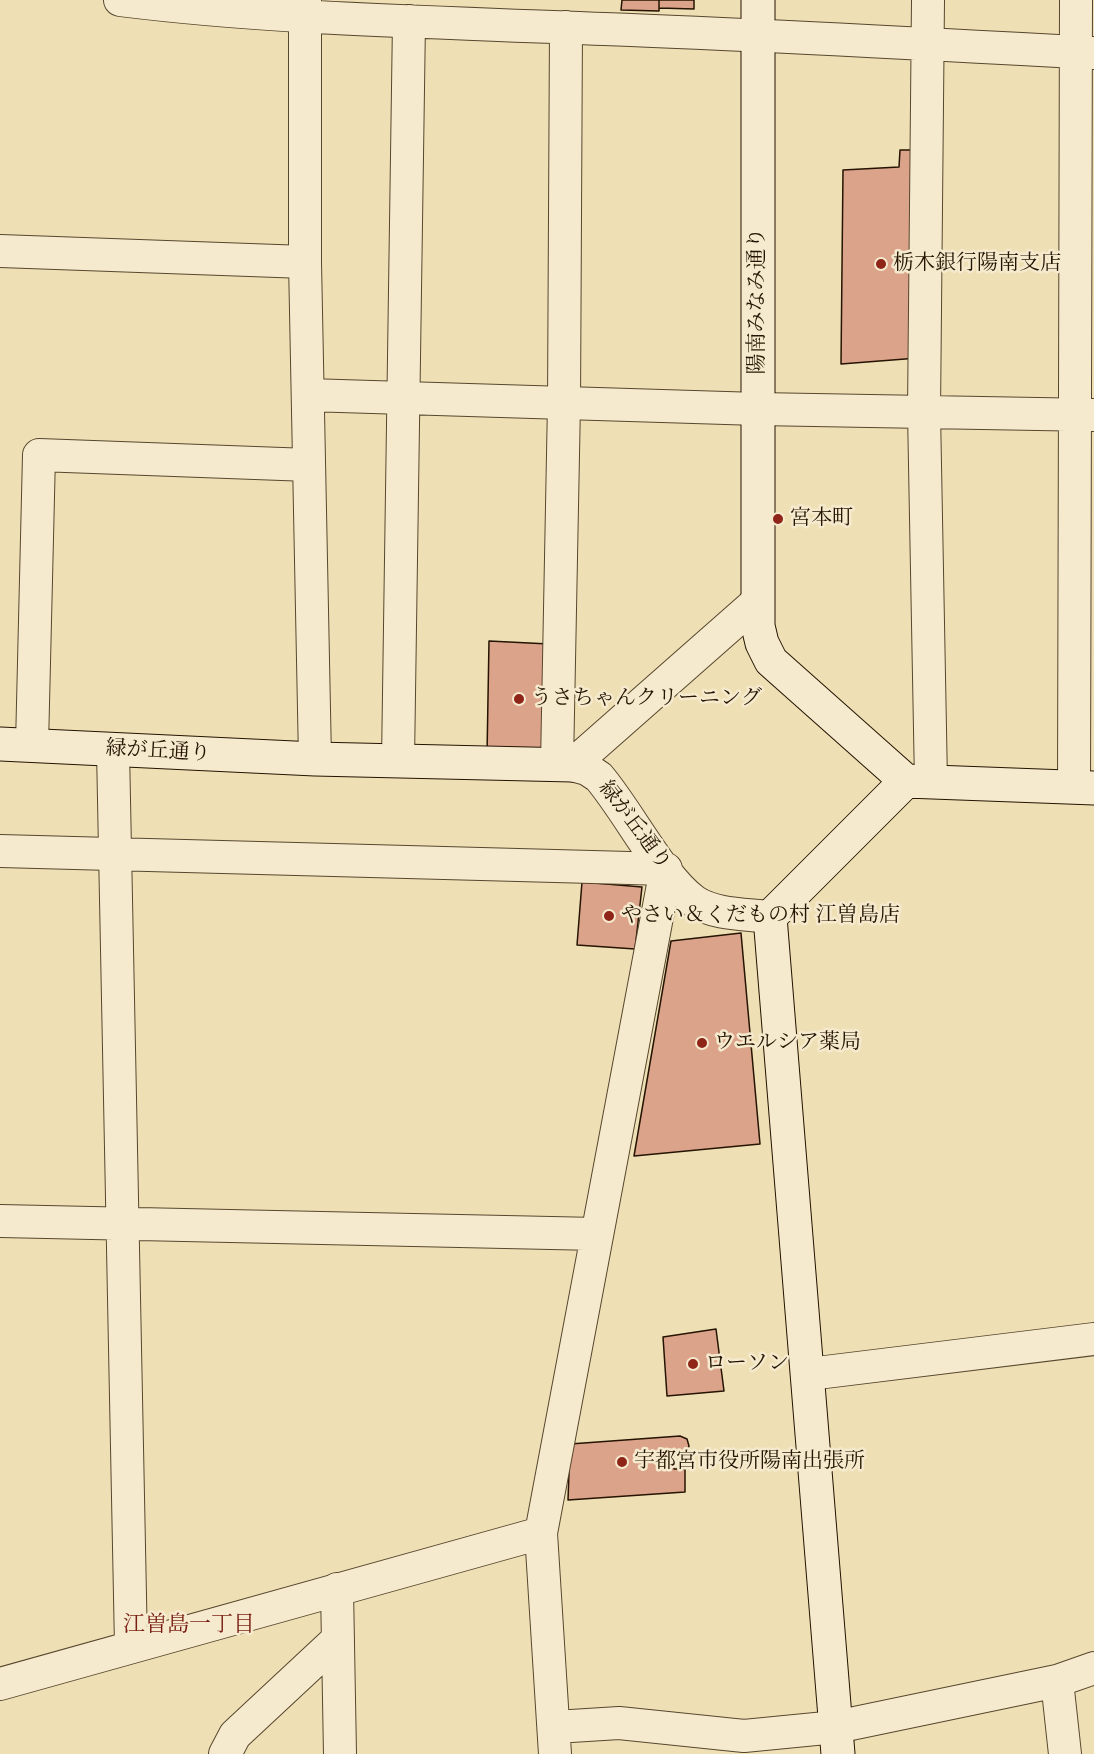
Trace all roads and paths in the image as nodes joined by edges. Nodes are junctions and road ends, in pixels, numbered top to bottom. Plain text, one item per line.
1 (120, 0) edge
2 (758, 0) edge
3 (928, 0) edge
4 (1076, 0) edge
5 (222, 6) edge
6 (305, 9) edge
7 (453, 12) edge
8 (409, 21) junction
9 (566, 27) junction
10 (758, 34) junction
11 (930, 44) junction
12 (1085, 53) edge
13 (0, 251) edge
14 (305, 262) junction
15 (308, 395) junction
16 (405, 398) junction
17 (564, 403) junction
18 (758, 409) junction
19 (924, 412) junction
20 (1085, 415) edge
21 (309, 465) junction
22 (757, 602) junction
23 (16, 745) edge
24 (113, 750) junction
25 (315, 759) junction
26 (398, 761) junction
27 (564, 764) junction
28 (918, 781) junction
29 (1084, 787) edge
30 (0, 852) edge
31 (115, 856) junction
32 (666, 869) junction
33 (770, 917) junction
34 (0, 1221) edge
35 (122, 1223) junction
36 (597, 1234) junction
37 (1094, 1339) edge
38 (808, 1374) junction
39 (542, 1533) junction
40 (337, 1589) junction
41 (338, 1639) junction
42 (131, 1646) junction
43 (1094, 1668) edge
44 (1057, 1681) junction
45 (0, 1684) edge
46 (837, 1740) edge
47 (555, 1741) edge
48 (225, 1754) edge
49 (340, 1754) edge
50 (1065, 1754) edge

1 - 5 street
2 - 10 street, 陽南みなみ通り
3 - 11 street
4 - 12 street
5 - 6 street
6 - 8 street
6 - 14 street
7 - 8 street
7 - 9 street
8 - 16 street
9 - 10 street
9 - 17 street
10 - 11 street
10 - 18 street, 陽南みなみ通り
11 - 12 street
11 - 19 street
12 - 20 street
13 - 14 street
14 - 15 street
15 - 16 street
15 - 21 street
16 - 17 street
16 - 26 street
17 - 18 street
17 - 27 street
18 - 19 street
18 - 22 street, 陽南みなみ通り
19 - 20 street
19 - 28 street
20 - 29 street
21 - 23 street
21 - 25 street
22 - 27 street
22 - 28 street, 陽南みなみ通り
23 - 24 street, 緑が丘通り
24 - 25 street, 緑が丘通り
24 - 31 street
25 - 26 street, 緑が丘通り
26 - 27 street, 緑が丘通り
27 - 32 street, 緑が丘通り
28 - 29 street
28 - 33 street
30 - 31 street
31 - 32 street
31 - 35 street
32 - 33 street, 緑が丘通り
32 - 36 street
33 - 38 street
34 - 35 street
35 - 36 street
35 - 42 street
36 - 39 street
37 - 38 street
38 - 46 street
39 - 40 street
39 - 47 street
40 - 41 street
40 - 42 street
41 - 48 street
41 - 49 street
42 - 45 street
43 - 44 street
44 - 46 street
44 - 50 street
46 - 47 street

